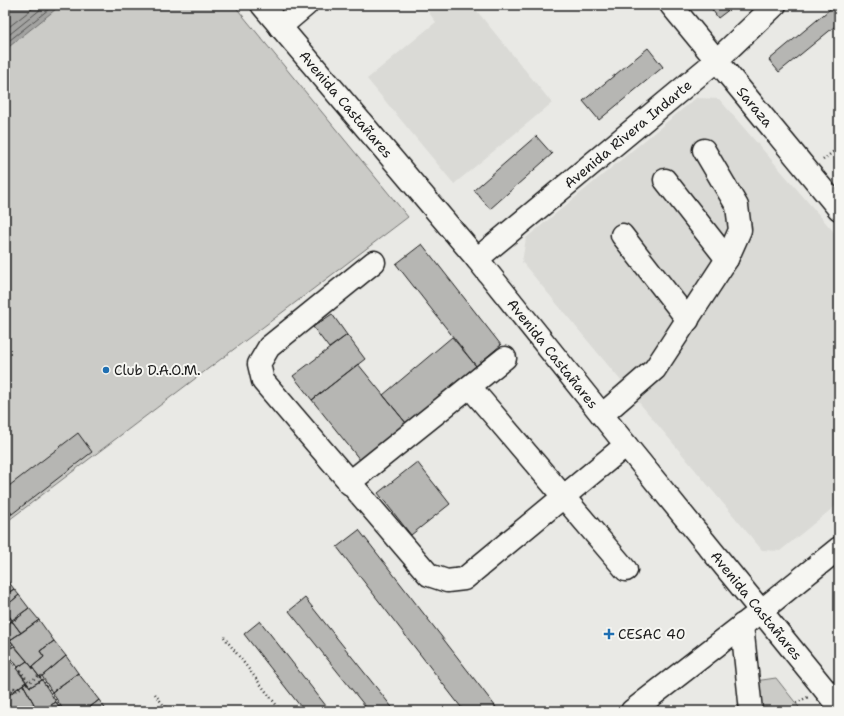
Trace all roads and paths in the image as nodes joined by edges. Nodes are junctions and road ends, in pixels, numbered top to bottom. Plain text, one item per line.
1 (262, 5) edge
2 (306, 5) edge
3 (671, 5) edge
4 (775, 5) edge
5 (280, 27) junction
6 (717, 60) junction
7 (704, 150) dead end
8 (665, 180) dead end
9 (839, 209) edge
10 (622, 235) dead end
11 (477, 259) junction
12 (728, 259) junction
13 (374, 262) dead end
14 (688, 320) junction
15 (505, 358) dead end
16 (470, 387) junction
17 (602, 415) junction
18 (626, 445) junction
19 (349, 483) junction
20 (564, 497) junction
21 (839, 548) edge
22 (626, 570) dead end
23 (761, 611) junction
24 (21, 615) dead end
25 (742, 625) junction
26 (5, 626) edge
27 (224, 637) dead end
28 (13, 646) dead end
29 (5, 650) edge
30 (12, 661) junction
31 (5, 667) edge
32 (29, 682) junction
33 (155, 694) dead end
34 (5, 696) edge
35 (5, 701) edge
36 (839, 707) edge
37 (13, 711) edge
38 (63, 711) edge
39 (168, 711) edge
40 (282, 711) edge
41 (632, 711) edge
42 (751, 711) edge

1 - 5 street, Avenida Castañares
2 - 5 street
3 - 6 street, Saraza
4 - 6 street, Avenida Rivera Indarte
5 - 11 street, Avenida Castañares
6 - 9 street, Saraza
6 - 11 street, Avenida Rivera Indarte
7 - 12 street
8 - 12 street
10 - 14 street
11 - 17 street, Avenida Castañares
12 - 14 street
13 - 19 street
14 - 17 street
15 - 16 street
16 - 19 street
16 - 20 street
17 - 18 street, Avenida Castañares
18 - 20 street
18 - 23 street, Avenida Castañares
19 - 20 street
20 - 22 street
21 - 23 street
23 - 25 street
23 - 36 street, Avenida Castañares
24 - 26 path
25 - 41 street
25 - 42 street
27 - 40 path
28 - 29 path
29 - 30 path
30 - 31 path
30 - 32 path
32 - 34 path
32 - 38 path
33 - 39 path
35 - 37 path

